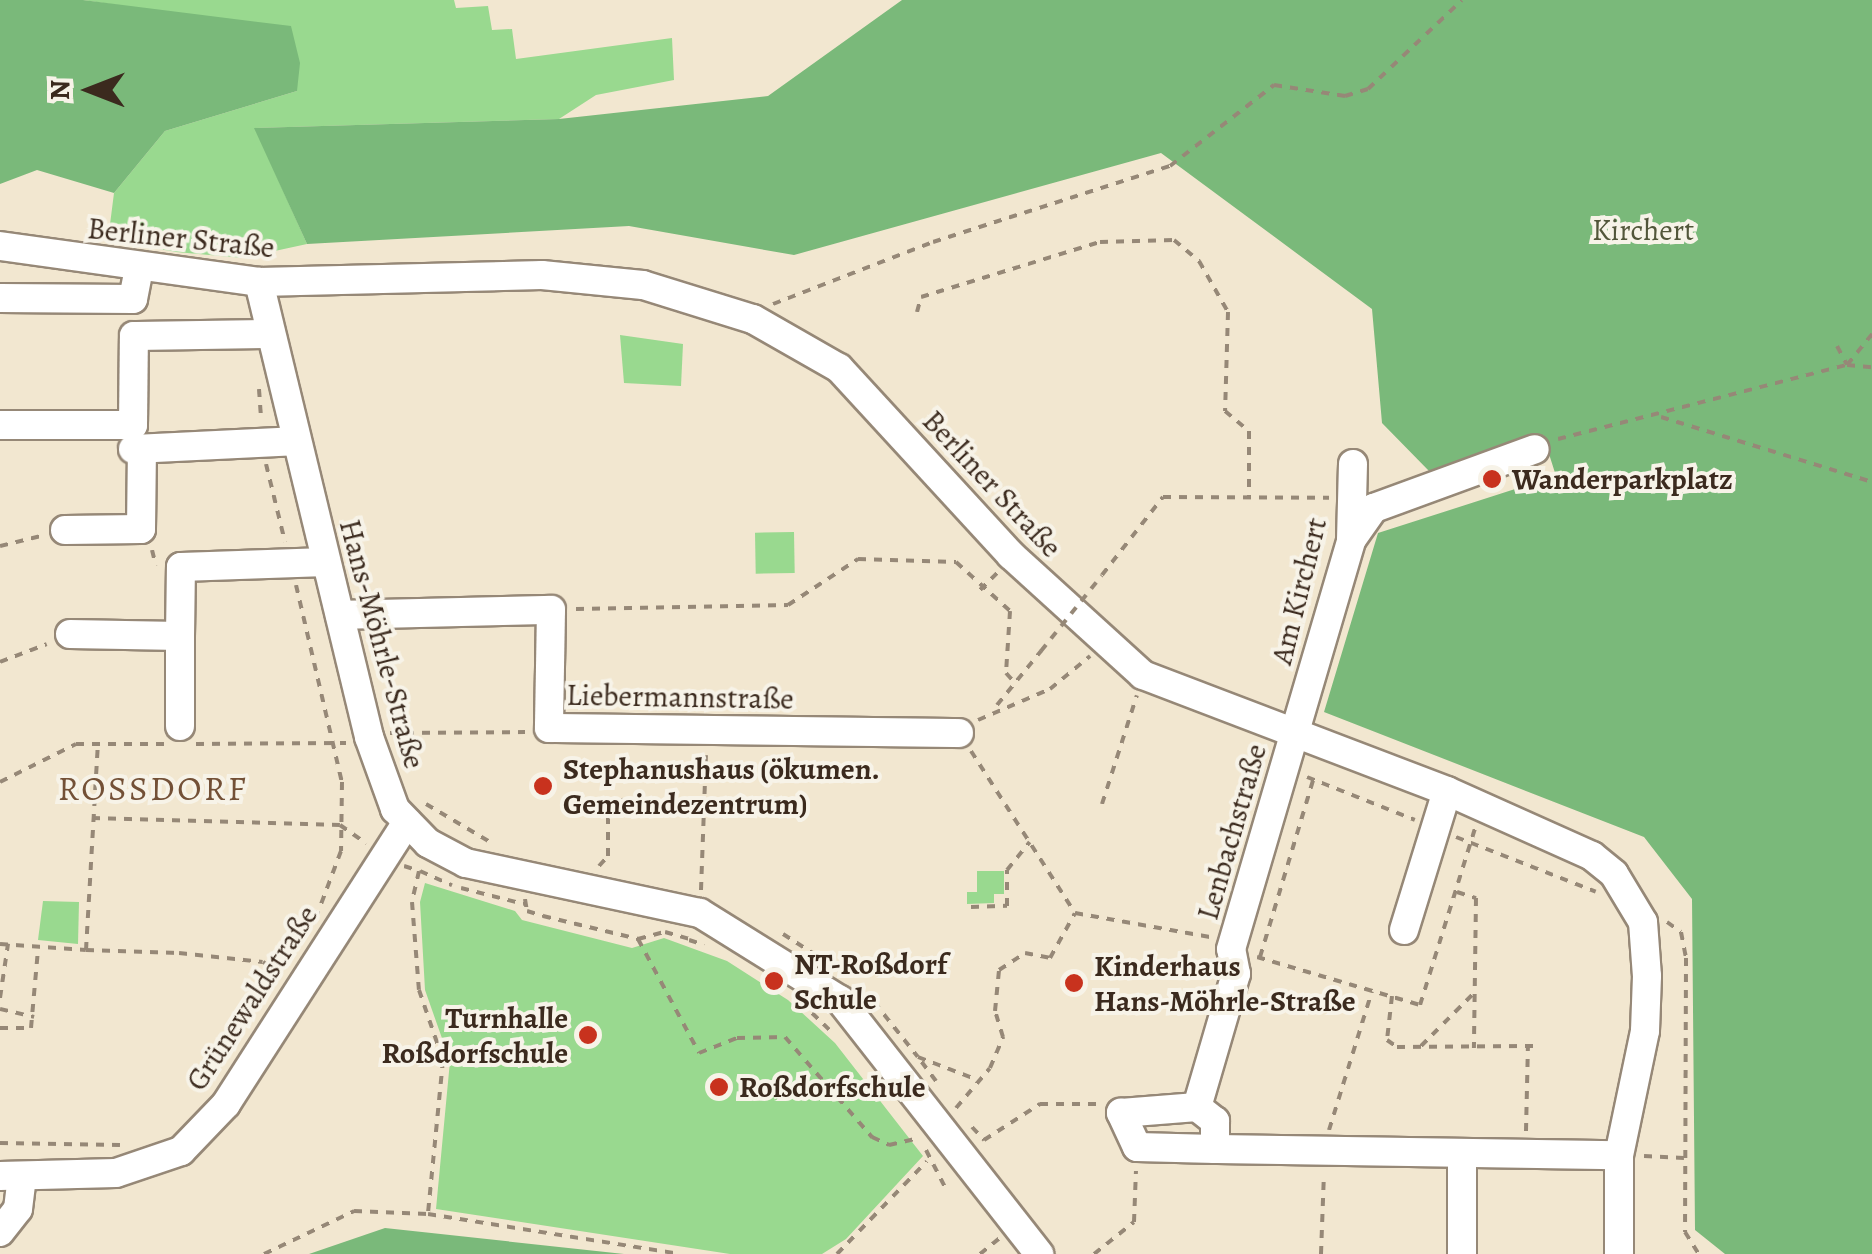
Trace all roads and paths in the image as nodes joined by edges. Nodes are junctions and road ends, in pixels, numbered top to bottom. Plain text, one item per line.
1 (1462, 0) edge
2 (0, 246) edge
3 (139, 268) junction
4 (259, 282) junction
5 (0, 298) edge
6 (917, 312) dead end
7 (753, 319) junction
8 (267, 334) junction
9 (1872, 334) edge
10 (1837, 346) dead end
11 (1847, 366) junction
12 (1872, 367) edge
13 (259, 381) dead end
14 (1658, 416) junction
15 (0, 425) edge
16 (295, 441) junction
17 (262, 447) junction
18 (1535, 449) joint
19 (1352, 464) dead end
20 (1872, 482) edge
21 (1250, 497) junction
22 (1352, 498) junction
23 (53, 533) joint
24 (1351, 540) junction
25 (0, 546) edge
26 (152, 546) dead end
27 (152, 559) dead end
28 (326, 562) junction
29 (292, 566) junction
30 (551, 610) junction
31 (340, 615) junction
32 (70, 634) dead end
33 (180, 636) junction
34 (1104, 642) junction
35 (24, 652) dead end
36 (0, 662) edge
37 (1143, 675) junction
38 (1015, 683) junction
39 (707, 730) junction
40 (1295, 732) junction
41 (959, 733) joint
42 (180, 735) joint
43 (98, 743) junction
44 (1313, 780) dead end
45 (0, 782) edge
46 (1447, 790) junction
47 (624, 799) dead end
48 (1102, 804) dead end
49 (1482, 805) junction
50 (92, 818) junction
51 (408, 822) junction
52 (340, 824) junction
53 (1030, 842) junction
54 (382, 854) junction
55 (599, 866) dead end
56 (529, 880) junction
57 (701, 890) dead end
58 (1456, 892) junction
59 (971, 907) dead end
60 (1075, 913) junction
61 (1665, 920) dead end
62 (1404, 930) dead end
63 (308, 932) dead end
64 (690, 940) dead end
65 (0, 944) edge
66 (8, 944) junction
67 (715, 948) dead end
68 (38, 949) junction
69 (86, 950) junction
70 (1231, 950) junction
71 (1260, 957) junction
72 (290, 958) dead end
73 (280, 972) junction
74 (271, 988) dead end
75 (1372, 990) junction
76 (1474, 993) junction
77 (1392, 996) junction
78 (0, 998) edge
79 (0, 1009) edge
80 (812, 1012) dead end
81 (34, 1017) junction
82 (0, 1028) edge
83 (840, 1040) dead end
84 (1420, 1046) junction
85 (1528, 1046) junction
86 (1542, 1046) dead end
87 (1474, 1048) junction
88 (976, 1079) junction
89 (938, 1084) dead end
90 (1100, 1104) dead end
91 (1197, 1108) junction
92 (940, 1116) junction
93 (908, 1124) dead end
94 (984, 1140) dead end
95 (0, 1144) edge
96 (134, 1145) dead end
97 (1138, 1146) junction
98 (1215, 1149) junction
99 (1325, 1150) junction
100 (1462, 1153) junction
101 (1526, 1154) junction
102 (1619, 1155) junction
103 (1684, 1158) junction
104 (928, 1160) junction
105 (11, 1176) edge
106 (946, 1189) dead end
107 (428, 1214) junction
108 (0, 1232) edge
109 (625, 1244) junction
110 (264, 1254) edge
111 (620, 1254) edge
112 (680, 1254) edge
113 (837, 1254) edge
114 (1039, 1254) edge
115 (1094, 1254) edge
116 (1321, 1254) edge
117 (1462, 1254) edge
118 (1619, 1254) edge
119 (1699, 1254) edge

1 - 7 path
2 - 3 street, Berliner Straße
3 - 4 street, Berliner Straße
3 - 5 street
4 - 7 street, Berliner Straße
4 - 8 street, Hans-Möhrle-Straße
6 - 21 path
7 - 34 street, Berliner Straße
8 - 15 street
8 - 16 street, Hans-Möhrle-Straße
9 - 11 path
10 - 11 path
11 - 12 path
11 - 14 path
13 - 17 path
14 - 18 path
14 - 20 path
16 - 17 street
16 - 28 street, Hans-Möhrle-Straße
17 - 23 street
17 - 29 path
18 - 24 street
19 - 22 street, Am Kirchert
21 - 22 path
21 - 38 path, bridge
22 - 24 street, Am Kirchert
23 - 25 path
24 - 40 street, Am Kirchert
26 - 27 path
28 - 29 street
28 - 31 street, Hans-Möhrle-Straße
29 - 33 street
29 - 52 path
30 - 31 street
30 - 38 path
30 - 39 street, Liebermannstraße
31 - 51 street, Hans-Möhrle-Straße
32 - 33 street
33 - 42 street
34 - 37 street, Berliner Straße
34 - 38 path
35 - 36 path
37 - 40 street, Berliner Straße
37 - 48 path
39 - 41 street, Liebermannstraße
39 - 57 path
40 - 46 street, Berliner Straße
40 - 70 street, Lenbachstraße
41 - 53 path
42 - 43 path
43 - 45 path
43 - 50 path
44 - 71 path
46 - 49 street, Berliner Straße
46 - 62 street
47 - 55 path
49 - 58 path
49 - 102 street, Berliner Straße
50 - 52 path
50 - 69 path
51 - 54 street, Grünewaldstraße
51 - 56 street, Hans-Möhrle-Straße
52 - 54 path
52 - 63 path
53 - 59 path
53 - 60 path
54 - 105 street, Grünewaldstraße
54 - 107 path
56 - 92 street, Hans-Möhrle-Straße
56 - 92 path
58 - 76 path
58 - 77 path, Lenbachstraße
60 - 70 path
60 - 88 path
61 - 103 path
64 - 67 path
65 - 66 path
66 - 68 path
66 - 78 path
68 - 69 path
68 - 81 path
69 - 73 path
70 - 71 path, Lenbachstraße
70 - 91 street, Lenbachstraße
71 - 75 path, Lenbachstraße
72 - 73 path
73 - 74 path
75 - 77 path, Lenbachstraße
75 - 99 path
76 - 84 path
76 - 87 path
77 - 84 path
79 - 81 path
80 - 83 path
81 - 82 path
84 - 87 path
85 - 86 path
85 - 87 path
85 - 101 path
88 - 89 path
88 - 92 path
90 - 94 path
91 - 97 street
91 - 98 street
92 - 93 path
92 - 104 path
92 - 114 street, Hans-Möhrle-Straße
95 - 96 path
97 - 98 street
97 - 115 path
98 - 99 street
99 - 100 street
99 - 116 path
100 - 101 street
100 - 117 street
101 - 102 street
102 - 103 path
102 - 118 street, Berliner Straße
103 - 119 path
104 - 106 path
104 - 113 path
105 - 108 street
107 - 109 path
107 - 110 path
109 - 111 path
109 - 112 path

